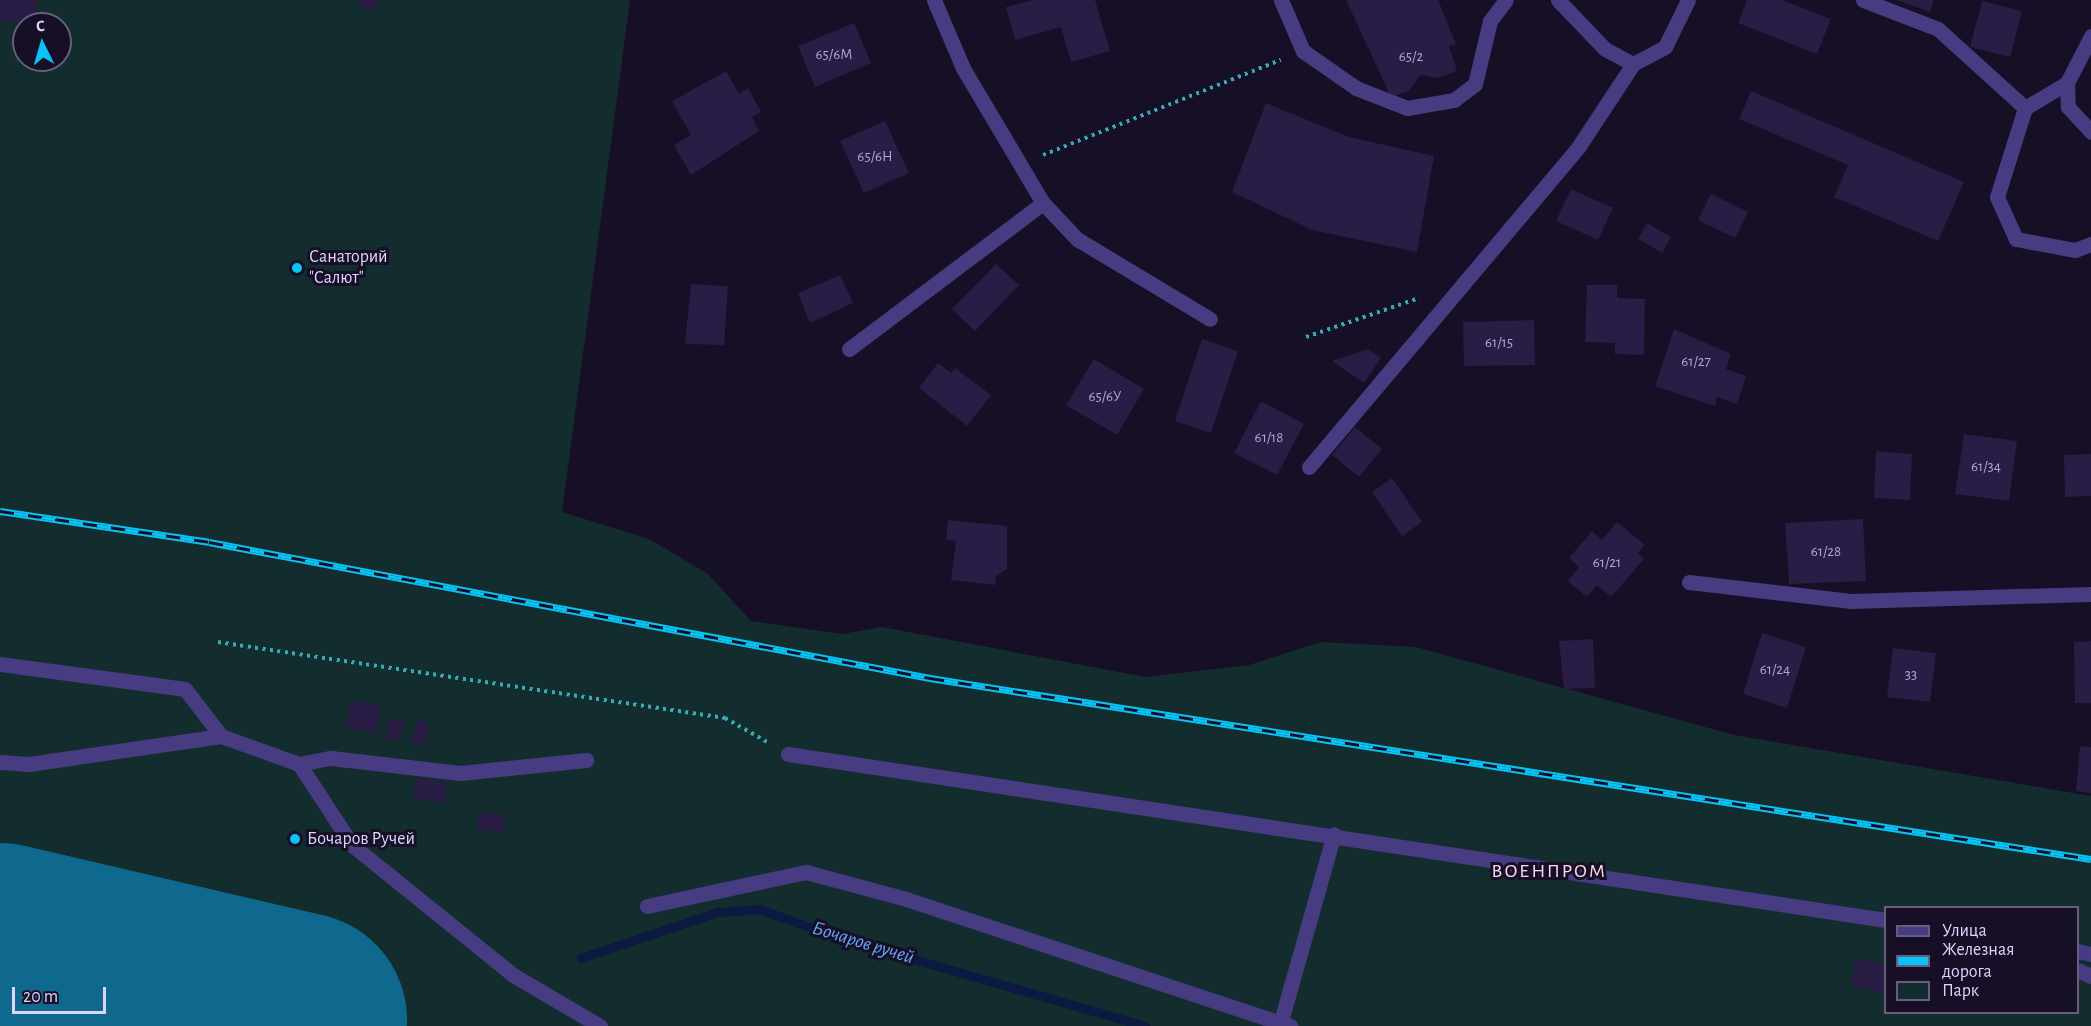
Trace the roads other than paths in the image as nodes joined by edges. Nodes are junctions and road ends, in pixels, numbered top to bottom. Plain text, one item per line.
1 (934, 0) edge
2 (1281, 0) edge
3 (1506, 0) edge
4 (1558, 0) edge
5 (1688, 0) edge
6 (1863, 0) edge
7 (2091, 36) edge
8 (1633, 64) junction
9 (2067, 83) junction
10 (2025, 108) junction
11 (2091, 132) edge
12 (1043, 203) junction
13 (2091, 244) edge
14 (1210, 319) dead end
15 (849, 349) dead end
16 (1309, 467) dead end
17 (1689, 582) dead end
18 (2091, 594) edge
19 (0, 664) edge
20 (221, 736) junction
21 (788, 754) road end
22 (586, 760) dead end
23 (0, 762) edge
24 (299, 764) junction
25 (1334, 834) junction
26 (647, 906) dead end
27 (1884, 920) edge
28 (1286, 1023) edge
29 (600, 1026) edge

1 - 12 street
2 - 3 street
4 - 8 street
5 - 8 street
6 - 10 street
7 - 9 street
8 - 16 street
9 - 10 street
9 - 11 street
10 - 13 street
12 - 14 street
12 - 15 street
17 - 18 street
19 - 20 street
20 - 23 street
20 - 24 street
21 - 25 street
22 - 24 street
24 - 29 street
25 - 27 street
25 - 28 street
26 - 28 street

